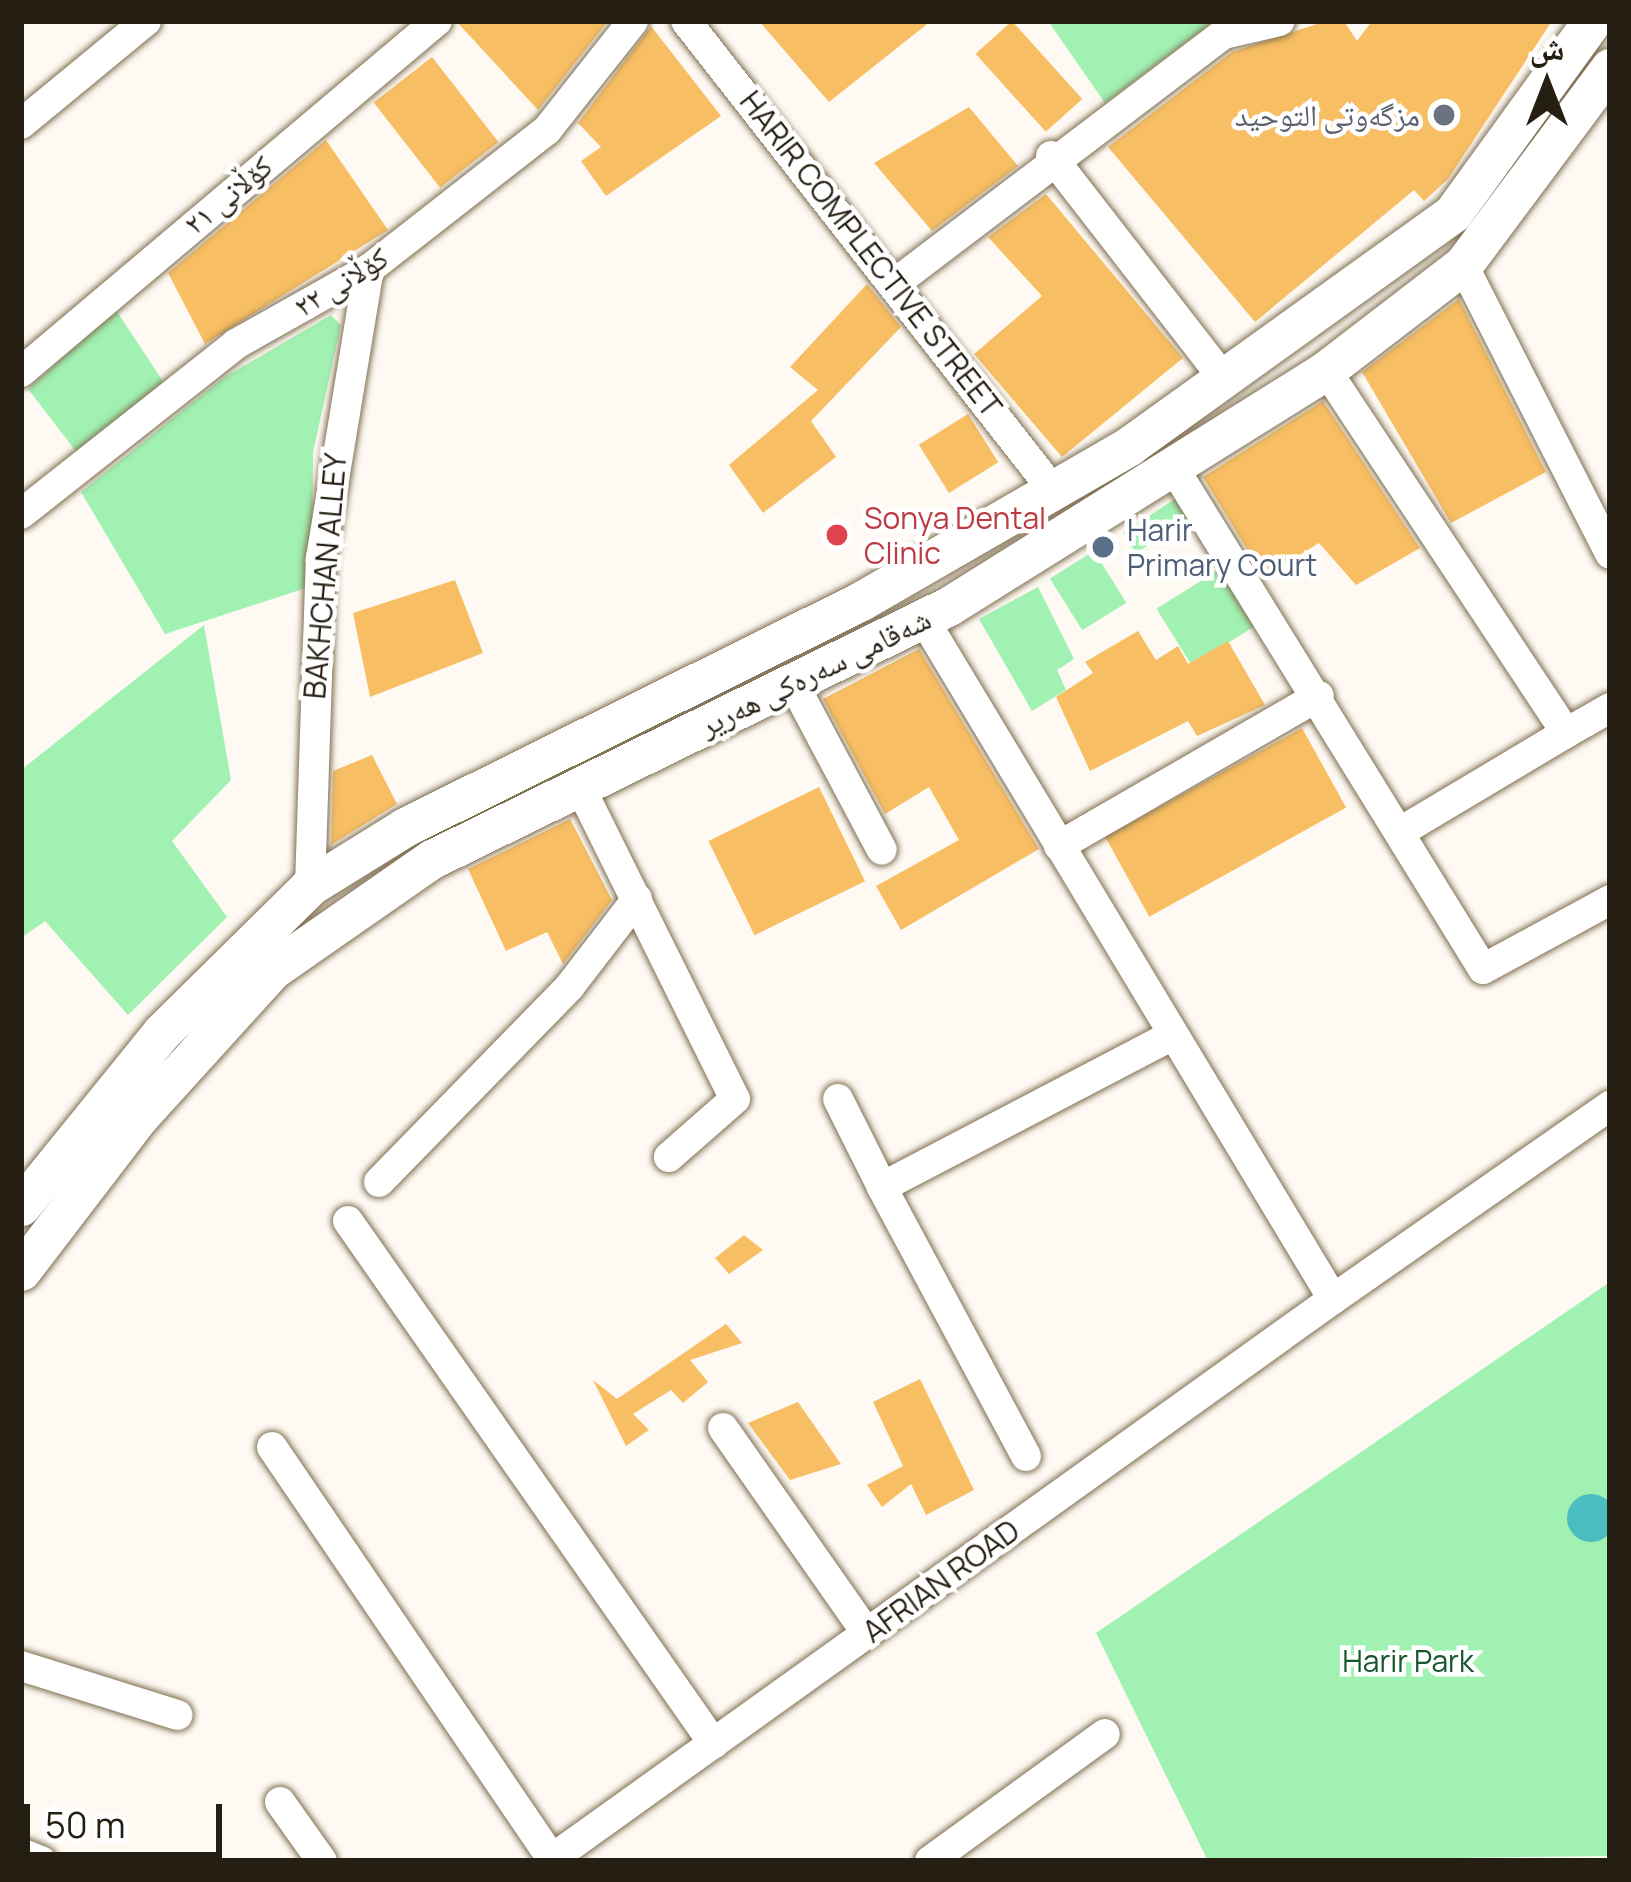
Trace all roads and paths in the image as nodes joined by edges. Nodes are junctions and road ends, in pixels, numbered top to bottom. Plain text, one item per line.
1 (146, 21) edge
2 (437, 21) edge
3 (633, 21) edge
4 (686, 21) edge
5 (1280, 21) edge
6 (1598, 26) edge
7 (1220, 28) edge
8 (1610, 68) edge
9 (21, 124) edge
10 (1052, 156) junction
11 (1463, 265) junction
12 (370, 269) junction
13 (898, 281) junction
14 (1326, 370) junction
15 (21, 373) edge
16 (1223, 377) junction
17 (1175, 470) junction
18 (1052, 489) junction
19 (21, 514) edge
20 (1610, 554) edge
21 (923, 566) junction
22 (936, 612) junction
23 (793, 681) junction
24 (1318, 696) junction
25 (1610, 708) edge
26 (1566, 733) junction
27 (580, 787) junction
28 (1400, 832) junction
29 (1059, 846) junction
30 (882, 850) dead end
31 (310, 886) junction
32 (637, 899) junction
33 (1610, 900) edge
34 (1173, 1035) junction
35 (838, 1099) dead end
36 (1610, 1106) edge
37 (669, 1157) dead end
38 (379, 1182) dead end
39 (882, 1187) junction
40 (21, 1206) edge
41 (349, 1220) dead end
42 (21, 1271) edge
43 (1333, 1299) junction
44 (723, 1428) dead end
45 (272, 1447) dead end
46 (1026, 1456) dead end
47 (867, 1634) junction
48 (21, 1666) edge
49 (177, 1715) dead end
50 (1105, 1734) dead end
51 (714, 1744) junction
52 (280, 1802) dead end
53 (21, 1853) edge
54 (550, 1860) edge
55 (41, 1861) edge
56 (322, 1861) edge
57 (930, 1861) edge

1 - 9 street
2 - 15 street, کۆڵانی ٢١
3 - 12 street, کۆڵانی ٢٢
4 - 13 street, HARIR COMPLECTIVE STREET
5 - 7 street
6 - 16 main road, شەقامی سەرەکی هەریر
7 - 10 street
8 - 11 main road, شەقامی سەرەکی هەریر
10 - 13 street
10 - 16 street
11 - 14 main road, شەقامی سەرەکی هەریر
11 - 20 street
12 - 19 street, کۆڵانی ٢٢
12 - 31 street, BAKHCHAN ALLEY
13 - 18 street, HARIR COMPLECTIVE STREET
14 - 17 main road, شەقامی سەرەکی هەریر
14 - 26 street
16 - 18 main road, شەقامی سەرەکی هەریر
17 - 22 main road, شەقامی سەرەکی هەریر
17 - 24 street
18 - 21 main road, شەقامی سەرەکی هەریر
21 - 22 main road
21 - 31 main road, شەقامی سەرەکی هەریر
22 - 23 main road, شەقامی سەرەکی هەریر
22 - 29 street
23 - 27 main road, شەقامی سەرەکی هەریر
23 - 30 street
24 - 28 street
24 - 29 street
25 - 26 street
26 - 28 street
27 - 32 street
27 - 42 main road, شەقامی سەرەکی هەریر
28 - 33 street
29 - 34 street
31 - 40 main road, شەقامی سەرەکی هەریر
32 - 37 street
32 - 38 street
34 - 39 street
34 - 43 street
35 - 39 street
36 - 43 street, AFRIAN ROAD
39 - 46 street
41 - 51 street
43 - 47 street, AFRIAN ROAD
44 - 47 street
45 - 54 street
47 - 51 street, AFRIAN ROAD
48 - 49 street
50 - 57 street
51 - 54 street, AFRIAN ROAD
52 - 56 street
53 - 55 street

